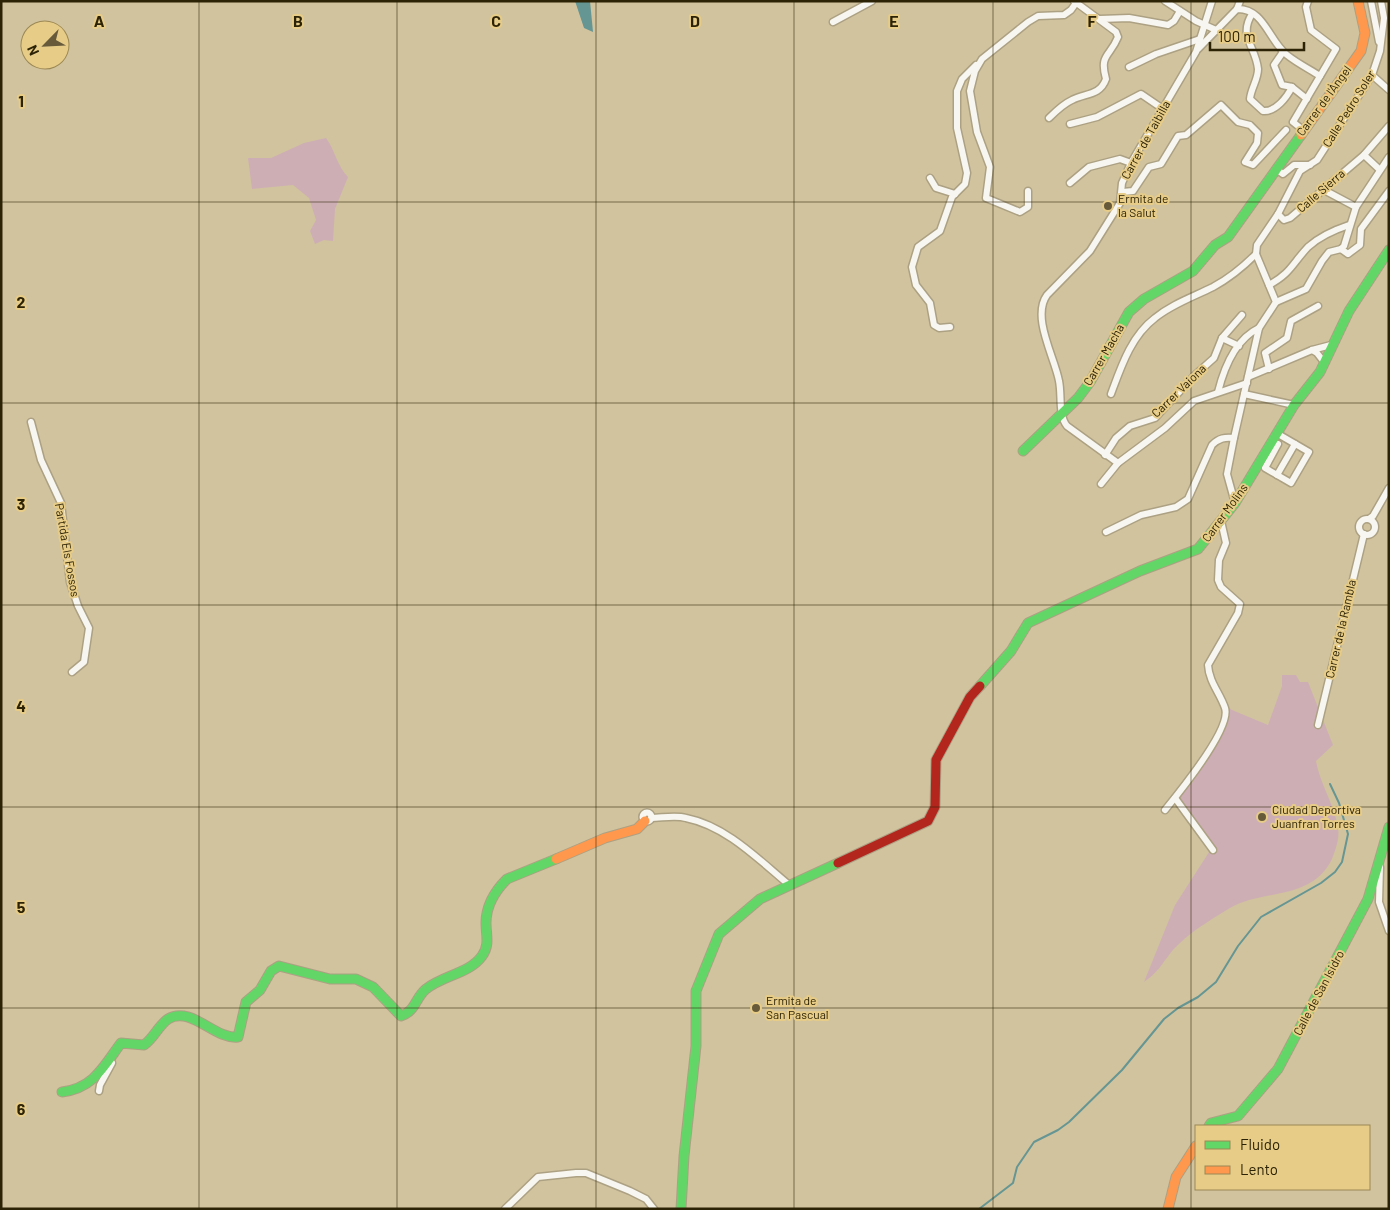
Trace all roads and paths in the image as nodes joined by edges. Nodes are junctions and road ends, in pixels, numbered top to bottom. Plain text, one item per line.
1 (872, 1) edge
2 (1165, 1) edge
3 (1212, 1) edge
4 (1240, 1) edge
5 (1308, 1) edge
6 (1358, 1) edge
7 (1371, 1) edge
8 (1381, 1) edge
9 (1075, 2) edge
10 (1389, 8) edge
11 (1237, 9) junction
12 (1180, 10) junction
13 (1252, 14) junction
14 (1384, 18) junction
15 (1100, 19) junction
16 (833, 22) dead end
17 (1205, 24) junction
18 (1216, 30) junction
19 (1200, 39) junction
20 (1380, 51) junction
21 (1196, 52) junction
22 (1283, 52) junction
23 (982, 59) junction
24 (1130, 67) dead end
25 (1372, 75) junction
26 (1320, 76) junction
27 (1292, 87) junction
28 (1389, 90) edge
29 (1307, 99) junction
30 (1163, 109) junction
31 (1049, 118) dead end
32 (1070, 124) dead end
33 (1389, 126) edge
34 (1286, 130) dead end
35 (1303, 130) junction
36 (1364, 155) junction
37 (1389, 157) edge
38 (1131, 163) junction
39 (1310, 165) junction
40 (1276, 169) junction
41 (1380, 170) junction
42 (930, 178) dead end
43 (1070, 183) dead end
44 (1324, 190) junction
45 (1028, 191) dead end
46 (1389, 191) edge
47 (1123, 192) junction
48 (954, 194) junction
49 (1356, 207) junction
50 (1278, 214) junction
51 (1350, 225) junction
52 (1341, 249) junction
53 (1389, 250) edge
54 (1256, 254) junction
55 (1193, 272) joint
56 (1269, 285) junction
57 (1276, 302) junction
58 (1318, 306) dead end
59 (1242, 315) dead end
60 (950, 327) dead end
61 (1259, 328) junction
62 (1222, 338) junction
63 (1331, 344) junction
64 (1239, 346) junction
65 (1312, 350) junction
66 (1324, 362) junction
67 (1268, 369) junction
68 (1247, 380) junction
69 (1218, 392) junction
70 (1111, 394) dead end
71 (1244, 394) junction
72 (1294, 404) junction
73 (1063, 414) junction
74 (31, 422) dead end
75 (1278, 434) junction
76 (1234, 438) junction
77 (1278, 444) dead end
78 (1295, 444) junction
79 (1024, 451) dead end
80 (1105, 455) junction
81 (1118, 463) junction
82 (1276, 475) junction
83 (1101, 484) dead end
84 (1389, 488) edge
85 (1235, 503) junction
86 (1372, 520) junction
87 (1221, 521) junction
88 (1106, 532) dead end
89 (1364, 534) junction
90 (72, 672) dead end
91 (1318, 725) dead end
92 (1175, 798) junction
93 (1165, 810) dead end
94 (648, 820) joint
95 (1389, 827) edge
96 (1213, 850) dead end
97 (1380, 856) junction
98 (788, 884) junction
99 (1389, 931) edge
100 (112, 1059) junction
101 (99, 1091) dead end
102 (62, 1092) dead end
103 (1210, 1125) edge
104 (1195, 1148) edge
105 (505, 1209) edge
106 (654, 1209) edge
107 (680, 1209) edge
108 (1168, 1209) edge

1 - 16 street
2 - 12 street
3 - 17 street
4 - 11 street
5 - 26 street
6 - 35 street, Carrer de l'Àngel
7 - 20 street
8 - 14 street
9 - 15 street
9 - 23 street
10 - 14 street
11 - 13 street
11 - 18 street
12 - 15 street
12 - 17 street
13 - 22 street
13 - 27 street
14 - 20 street, Calle Pedro Soler
15 - 31 street
17 - 18 street
17 - 19 street
18 - 21 street
19 - 21 street
19 - 24 street
20 - 25 street, Calle Pedro Soler
21 - 30 street, Carrer de Taibilla
22 - 26 street
22 - 27 street
23 - 45 street
23 - 48 street
25 - 28 street
25 - 39 street, Calle Pedro Soler
26 - 29 street
27 - 29 street
29 - 35 street
30 - 32 street
30 - 38 street, Carrer de Taibilla
33 - 36 street, Calle Sierra
34 - 47 street
35 - 40 street, Carrer de l'Àngel
36 - 41 street
36 - 44 street, Calle Sierra
37 - 41 street
38 - 43 street
38 - 47 street, Carrer de Taibilla
39 - 40 street
39 - 50 street, Calle Pedro Soler
40 - 55 street, Carrer de l'Àngel
41 - 49 street
42 - 48 street
44 - 49 street
44 - 50 street, Calle Sierra
46 - 52 street
47 - 73 street, Carrer de Taibilla
48 - 60 street
49 - 51 street
50 - 54 street
51 - 52 street
51 - 56 street
52 - 57 street
53 - 63 street, Carrer Molins
54 - 56 street
54 - 70 street, Carrer Macha
55 - 73 street, Carrer Macha
56 - 57 street
57 - 61 street
58 - 67 street
59 - 62 street, Carrer Vaiona
61 - 64 street, Carrer Vaiona
61 - 68 street
62 - 64 street
62 - 80 street, Carrer Vaiona
63 - 65 street, Carrer Vaiona
63 - 66 street, Carrer Molins
64 - 69 street, Carrer Vaiona
65 - 66 street
65 - 67 street, Carrer Vaiona
66 - 72 street, Carrer Molins
67 - 68 street, Carrer Vaiona
68 - 69 street, Carrer Vaiona
68 - 71 street
69 - 81 street, Carrer Vaiona
71 - 72 street
71 - 76 street
72 - 75 street, Carrer Molins
73 - 79 street, Carrer Macha
73 - 80 street
74 - 90 street, Partida Els Fossos
75 - 78 street
75 - 85 street, Carrer Molins
76 - 85 street
76 - 88 street
77 - 82 street
78 - 82 street
78 - 82 street
80 - 81 street
81 - 83 street, Carrer Vaiona
84 - 86 street
85 - 87 street, Carrer Molins
86 - 89 street
86 - 89 street
87 - 92 street
87 - 98 street, Carrer Molins
89 - 91 street, Carrer de la Rambla
92 - 93 street
92 - 96 street
94 - 98 street
94 - 100 street
95 - 97 street, Calle de San Isidro
97 - 99 street
97 - 103 street, Calle de San Isidro
98 - 107 street, Carrer Molins
100 - 101 street
100 - 102 street
104 - 108 street
105 - 106 street

